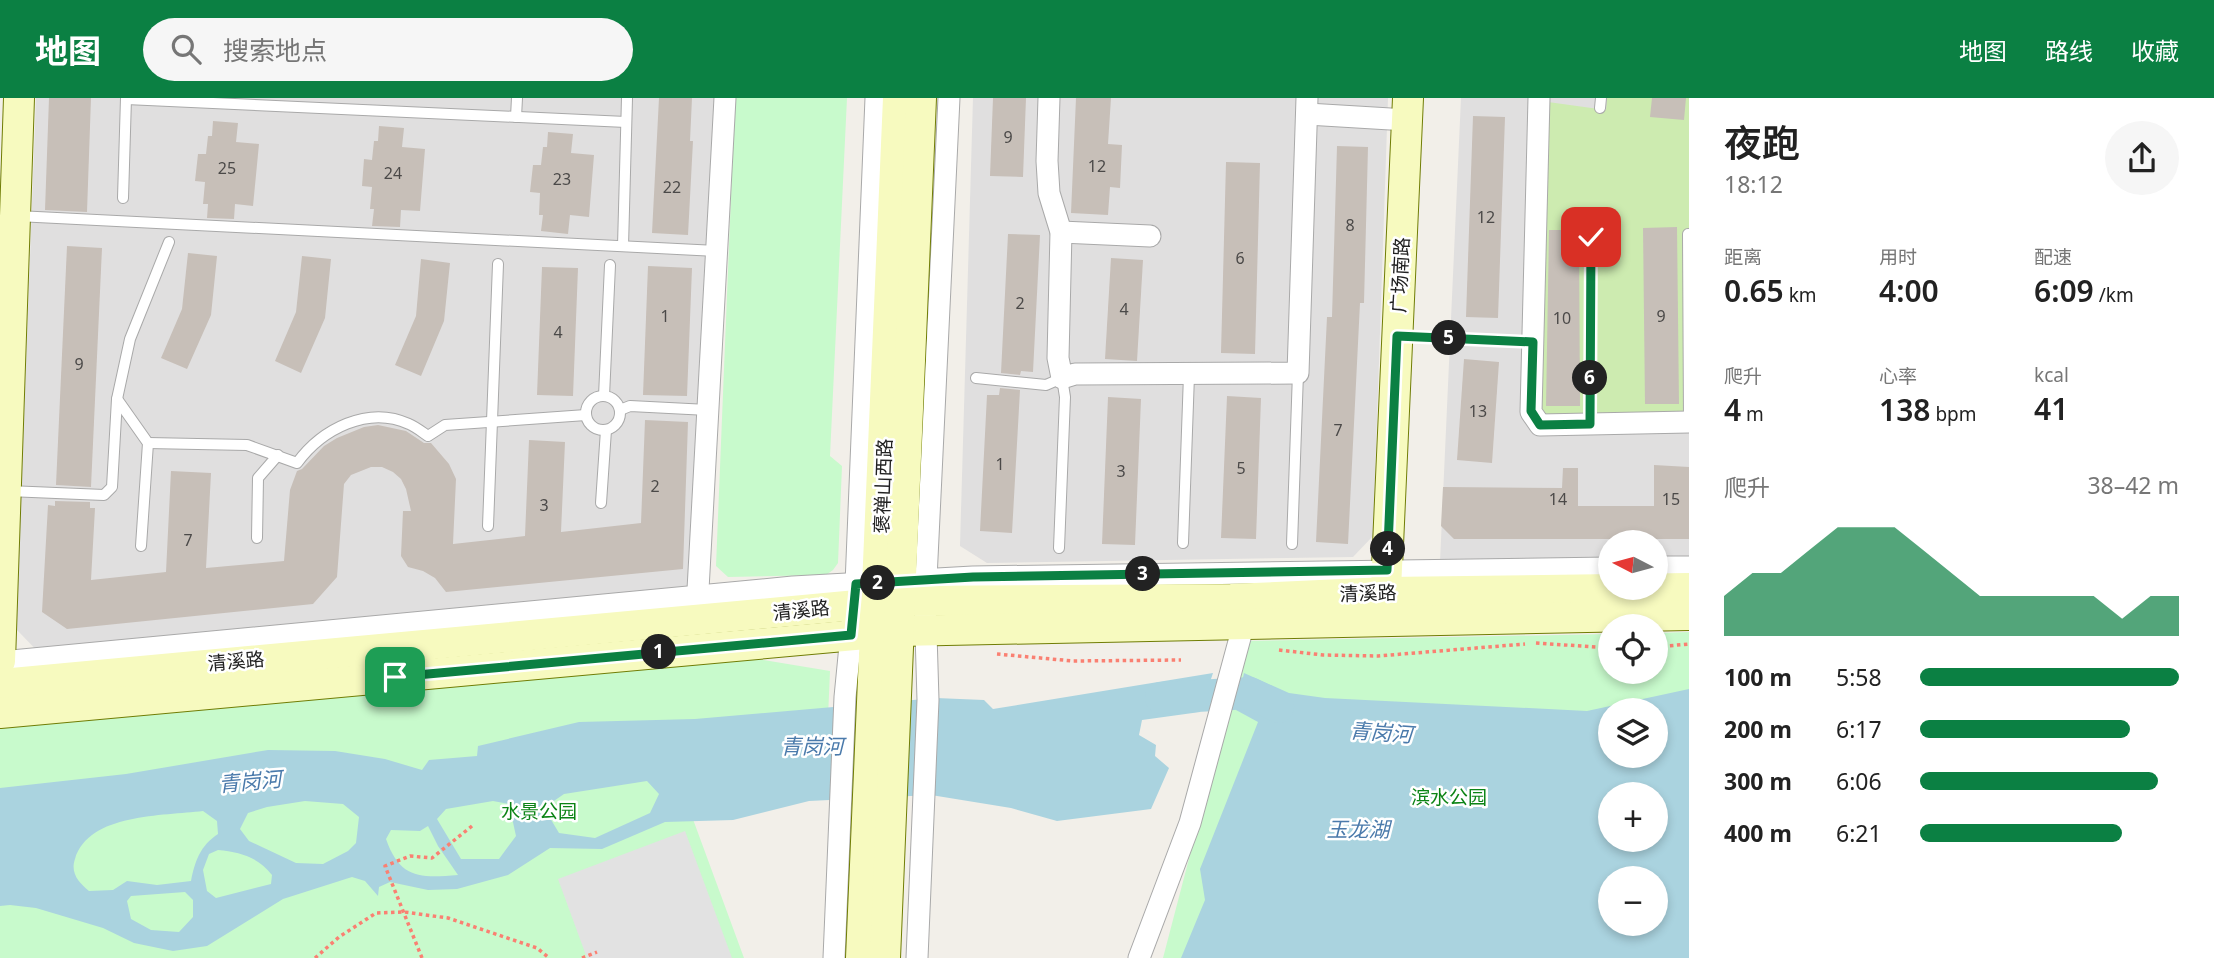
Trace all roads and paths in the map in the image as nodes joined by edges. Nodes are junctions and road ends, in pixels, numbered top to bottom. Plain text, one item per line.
1 (19, 98) edge
2 (126, 98) edge
3 (517, 98) edge
4 (627, 98) edge
5 (725, 98) edge
6 (876, 98) edge
7 (898, 98) edge
8 (921, 98) edge
9 (949, 98) edge
10 (1049, 98) edge
11 (1539, 98) edge
12 (213, 100) edge
13 (1307, 106) edge
14 (1407, 109) edge
15 (516, 117) junction
16 (626, 122) junction
17 (122, 198) dead end
18 (15, 215) junction
19 (1061, 232) junction
20 (1688, 234) edge
21 (1150, 236) dead end
22 (1591, 237) dead end
23 (169, 242) dead end
24 (623, 246) junction
25 (717, 251) junction
26 (498, 264) dead end
27 (610, 265) dead end
28 (1397, 336) junction
29 (1533, 342) junction
30 (5, 353) edge
31 (1298, 373) junction
32 (1189, 375) junction
33 (1062, 378) junction
34 (976, 379) dead end
35 (604, 396) junction
36 (117, 399) junction
37 (620, 410) junction
38 (708, 410) junction
39 (586, 415) junction
40 (492, 422) junction
41 (1689, 422) edge
42 (1590, 424) junction
43 (606, 430) junction
44 (148, 443) junction
45 (278, 455) junction
46 (5, 491) junction
47 (601, 503) dead end
48 (488, 526) dead end
49 (257, 538) dead end
50 (1183, 544) dead end
51 (1292, 544) dead end
52 (141, 546) dead end
53 (1059, 548) dead end
54 (1668, 567) edge
55 (1689, 567) edge
56 (1598, 569) edge
57 (1689, 588) edge
58 (890, 592) junction
59 (1386, 594) junction
60 (697, 608) junction
61 (1689, 615) edge
62 (1244, 623) junction
63 (888, 632) junction
64 (1689, 644) edge
65 (1668, 646) edge
66 (1598, 647) edge
67 (1279, 650) dead end
68 (0, 661) edge
69 (394, 662) junction
70 (0, 684) edge
71 (0, 713) edge
72 (880, 813) junction
73 (472, 826) dead end
74 (404, 912) junction
75 (597, 952) dead end
76 (315, 958) edge
77 (422, 958) edge
78 (549, 958) edge
79 (582, 958) edge
80 (834, 958) edge
81 (861, 958) edge
82 (885, 958) edge
83 (917, 958) edge
84 (1139, 958) edge

1 - 18 main road
2 - 12 lane
2 - 17 lane
3 - 15 lane
4 - 16 lane
5 - 25 street
6 - 58 street
7 - 58 main road, 褒禅山西路
8 - 58 main road, 褒禅山西路
9 - 58 street
10 - 19 street
11 - 29 street
12 - 15 lane
13 - 14 street
13 - 31 street
14 - 28 main road, 广场南路
15 - 16 lane
16 - 24 lane
18 - 24 lane
18 - 30 main road
19 - 21 street
19 - 33 street
20 - 41 lane
22 - 42 lane
23 - 36 lane
24 - 25 lane
25 - 38 street
26 - 40 lane
27 - 35 lane
28 - 29 lane
28 - 59 main road, 广场南路
29 - 42 street
30 - 46 main road
31 - 32 street
31 - 51 lane
32 - 33 street
32 - 50 lane
33 - 34 lane
33 - 53 lane
35 - 37 lane
35 - 39 lane
36 - 44 lane
36 - 46 lane
37 - 38 lane
37 - 43 lane
38 - 60 street
39 - 40 lane
39 - 43 lane
40 - 45 lane
40 - 48 lane
41 - 42 street
43 - 47 lane
44 - 45 lane
44 - 52 lane
45 - 49 lane
46 - 68 main road
54 - 55 street
56 - 59 street
57 - 59 main road, 清溪路
58 - 59 main road, 清溪路
58 - 60 main road, 清溪路
58 - 63 main road, 褒禅山西路
58 - 63 street
59 - 61 main road, 清溪路
59 - 62 main road, 清溪路
60 - 68 street
60 - 69 main road, 清溪路
62 - 63 main road, 清溪路
62 - 84 street
63 - 69 main road, 清溪路
63 - 72 main road, 褒禅山西路
63 - 80 street
63 - 83 street
64 - 65 path
66 - 67 path
69 - 70 main road, 清溪路
69 - 71 main road, 清溪路
72 - 81 main road, 褒禅山西路
72 - 82 main road, 褒禅山西路
73 - 74 path
74 - 76 path
74 - 77 path
74 - 78 path
75 - 79 path

